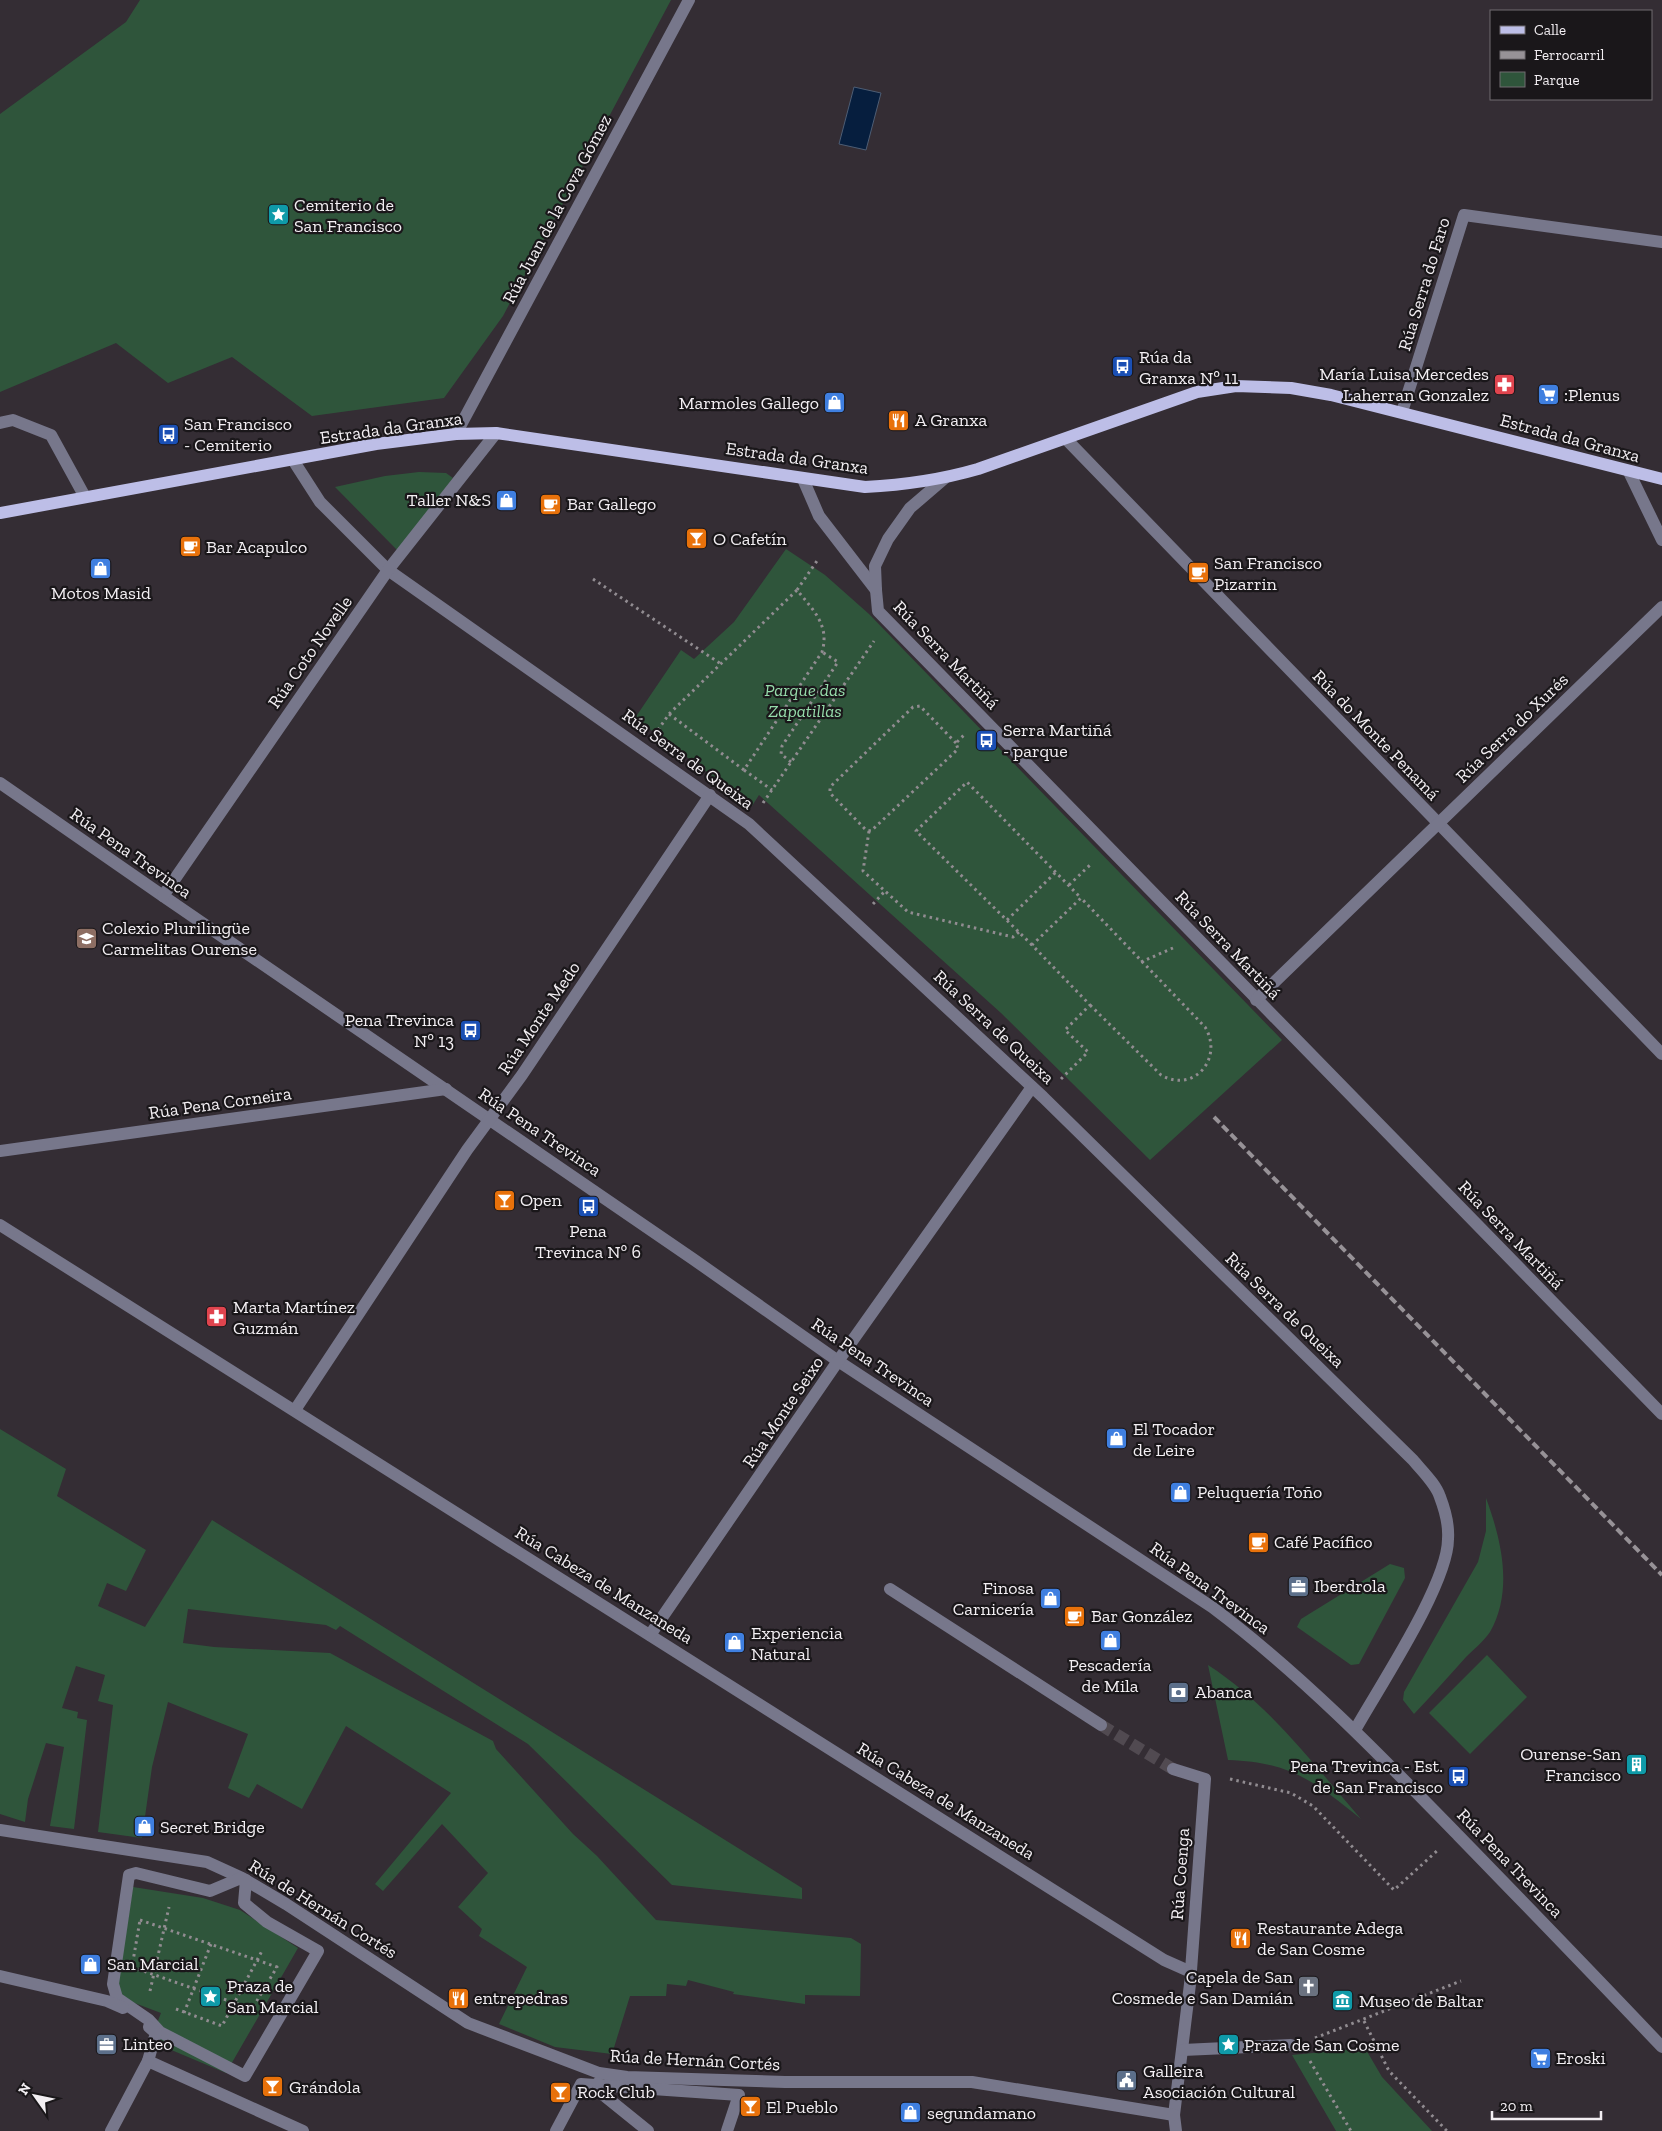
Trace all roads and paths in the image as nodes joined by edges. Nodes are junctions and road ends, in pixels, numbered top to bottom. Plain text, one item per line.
1 (690, 0) edge
2 (1662, 242) edge
3 (1402, 412) junction
4 (0, 423) edge
5 (496, 433) junction
6 (456, 434) junction
7 (1066, 439) junction
8 (293, 460) junction
9 (1628, 472) junction
10 (804, 478) junction
11 (945, 478) junction
12 (1662, 479) edge
13 (85, 497) junction
14 (0, 513) edge
15 (834, 536) junction
16 (1662, 540) edge
17 (388, 570) junction
18 (593, 579) dead end
19 (797, 590) junction
20 (876, 590) junction
21 (1662, 607) edge
22 (887, 621) junction
23 (822, 652) junction
24 (721, 664) junction
25 (970, 730) dead end
26 (956, 743) junction
27 (791, 762) junction
28 (744, 770) junction
29 (0, 782) edge
30 (772, 790) junction
31 (710, 795) junction
32 (749, 824) junction
33 (1438, 824) junction
34 (869, 831) junction
35 (1092, 832) junction
36 (1056, 872) junction
37 (1069, 885) junction
38 (162, 896) junction
39 (1081, 898) junction
40 (1007, 920) junction
41 (1019, 932) junction
42 (1196, 938) junction
43 (1032, 946) junction
44 (1142, 962) junction
45 (1256, 1000) junction
46 (1090, 1005) junction
47 (1662, 1054) edge
48 (1032, 1087) junction
49 (446, 1089) junction
50 (1043, 1097) junction
51 (490, 1120) junction
52 (0, 1151) edge
53 (0, 1225) edge
54 (838, 1361) junction
55 (295, 1410) junction
56 (1662, 1414) edge
57 (890, 1589) dead end
58 (650, 1635) junction
59 (1101, 1725) tunnel mouth
60 (1355, 1730) junction
61 (1173, 1769) tunnel mouth
62 (1205, 1779) junction
63 (0, 1830) edge
64 (1457, 1834) junction
65 (243, 1879) junction
66 (170, 1904) dead end
67 (140, 1920) dead end
68 (164, 1928) junction
69 (211, 1944) junction
70 (264, 1946) dead end
71 (257, 1959) junction
72 (132, 1967) dead end
73 (1191, 1972) junction
74 (154, 1974) junction
75 (0, 1976) edge
76 (1461, 1981) dead end
77 (193, 1988) junction
78 (148, 1999) dead end
79 (233, 2002) junction
80 (166, 2006) dead end
81 (185, 2012) junction
82 (1364, 2021) junction
83 (172, 2039) junction
84 (1295, 2044) junction
85 (1662, 2047) edge
86 (1183, 2050) junction
87 (148, 2061) junction
88 (599, 2073) junction
89 (597, 2087) junction
90 (1174, 2115) junction
91 (111, 2131) edge
92 (302, 2131) edge
93 (556, 2131) edge
94 (648, 2131) edge
95 (727, 2131) edge
96 (1176, 2131) edge
97 (1351, 2131) edge
98 (1446, 2131) edge

1 - 6 street, Rúa Juan de la Cova Gómez
2 - 3 street, Rúa Serra do Faro
3 - 7 main road, Estrada da Granxa
3 - 9 main road, Estrada da Granxa
4 - 13 street
5 - 6 main road, Estrada da Granxa
5 - 10 main road, Estrada da Granxa
5 - 17 street, Rúa Coto Novelle
6 - 8 main road, Estrada da Granxa
7 - 11 main road, Estrada da Granxa
7 - 33 street, Rúa do Monte Penamá
8 - 13 main road, Estrada da Granxa
8 - 17 street, Rúa Serra de Queixa
9 - 12 main road, Estrada da Granxa
9 - 16 street
10 - 11 main road, Estrada da Granxa
10 - 15 street, Rúa Serra Martiñá
11 - 20 street
13 - 14 main road, Estrada da Granxa
15 - 19 path
15 - 20 street, Rúa Serra Martiñá
17 - 31 street, Rúa Serra de Queixa
17 - 38 street, Rúa Coto Novelle
18 - 24 path
19 - 23 path
19 - 24 path
20 - 22 street, Rúa Serra Martiñá
21 - 33 street, Rúa Serra do Xurés
22 - 27 path
22 - 35 street, Rúa Serra Martiñá
23 - 27 path
23 - 28 path
24 - 28 path
25 - 26 path
26 - 34 path
26 - 34 path
27 - 30 path
28 - 30 path
29 - 38 street, Rúa Pena Trevinca
30 - 32 path
31 - 32 street, Rúa Serra de Queixa
31 - 51 street, Rúa Monte Medo
32 - 48 street, Rúa Serra de Queixa
33 - 45 street, Rúa Serra do Xurés
33 - 47 street, Rúa do Monte Penamá
34 - 41 path
35 - 37 path
35 - 42 street, Rúa Serra Martiñá
36 - 37 path
36 - 40 path
36 - 40 path
37 - 39 path
38 - 49 street, Rúa Pena Trevinca
39 - 43 path
39 - 44 path
40 - 41 path
41 - 43 path
42 - 44 path
42 - 45 street, Rúa Serra Martiñá
43 - 46 path
44 - 46 path
45 - 56 street, Rúa Serra Martiñá
46 - 50 path
48 - 50 street, Rúa Serra de Queixa
48 - 54 street, Rúa Monte Seixo
49 - 51 street, Rúa Pena Trevinca
49 - 52 street, Rúa Pena Corneira
50 - 60 street, Rúa Serra de Queixa
51 - 54 street, Rúa Pena Trevinca
51 - 55 street, Rúa Monte Medo
53 - 55 street, Rúa Cabeza de Manzaneda
54 - 58 street, Rúa Monte Seixo
54 - 60 street, Rúa Pena Trevinca
55 - 58 street, Rúa Cabeza de Manzaneda
57 - 59 street
58 - 73 street, Rúa Cabeza de Manzaneda
60 - 64 street, Rúa Pena Trevinca
61 - 62 street
62 - 64 path
62 - 73 street, Rúa Coenga
63 - 65 street, Rúa de Hernán Cortés
64 - 85 street, Rúa Pena Trevinca
65 - 83 street
65 - 83 street
65 - 88 street, Rúa de Hernán Cortés
66 - 68 path
67 - 68 path
68 - 69 path
68 - 74 path
69 - 71 path
69 - 77 path
70 - 71 path
71 - 79 path
71 - 79 path
72 - 74 path
73 - 86 street
74 - 77 path
74 - 78 path
75 - 87 street
76 - 82 path
77 - 79 path
77 - 81 path
79 - 81 path
80 - 81 path
81 - 83 path
82 - 84 path
82 - 98 path
84 - 86 street
84 - 97 path
86 - 90 street
87 - 91 street
87 - 92 street
88 - 89 street
88 - 90 street, Rúa de Hernán Cortés
89 - 93 street
89 - 94 street
89 - 95 street
90 - 96 street

